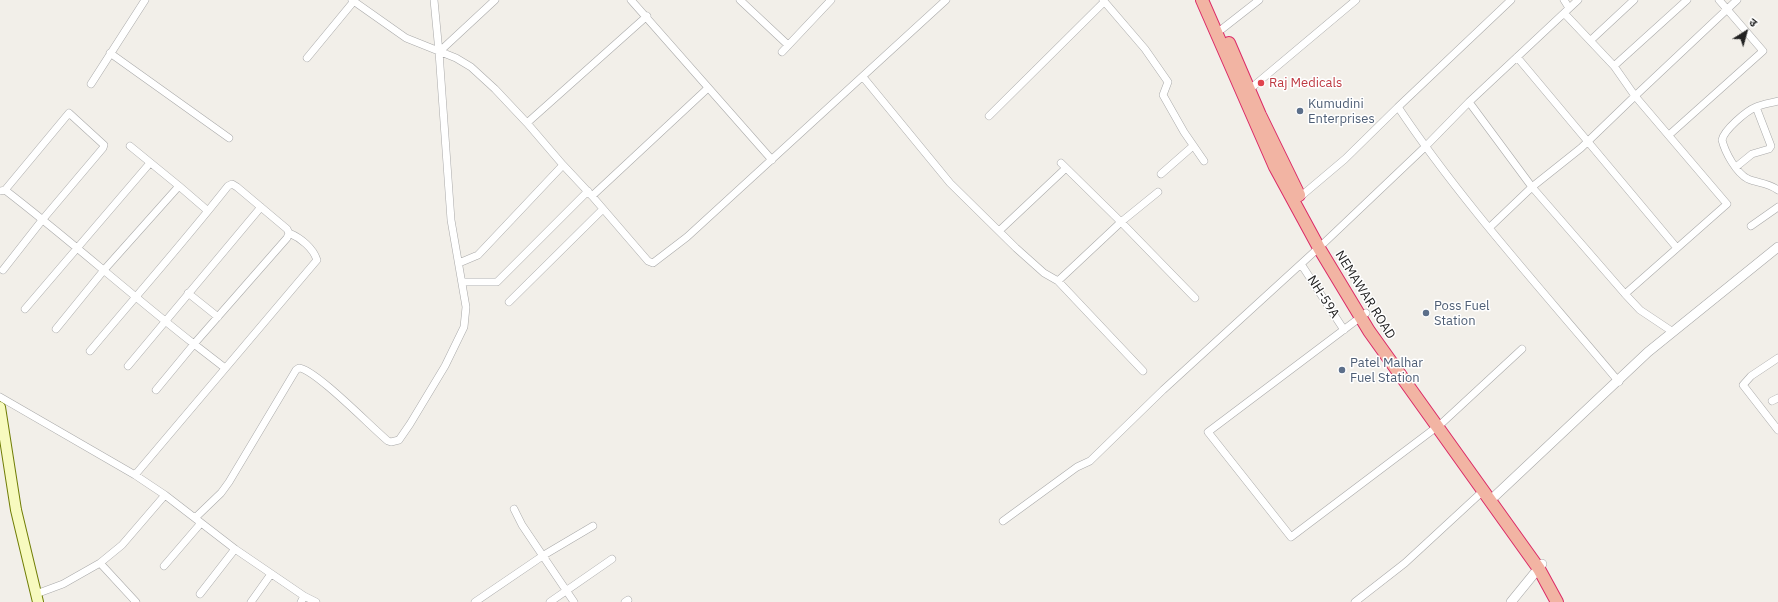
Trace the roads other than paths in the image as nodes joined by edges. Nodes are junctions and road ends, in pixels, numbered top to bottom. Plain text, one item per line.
1 (145, 0) edge
2 (434, 0) edge
3 (495, 0) edge
4 (631, 0) edge
5 (740, 0) edge
6 (832, 0) edge
7 (946, 0) edge
8 (1202, 0) edge
9 (1209, 0) edge
10 (1259, 0) edge
11 (1356, 0) edge
12 (1511, 0) edge
13 (1564, 0) edge
14 (1578, 0) edge
15 (1634, 0) edge
16 (1687, 0) edge
17 (1719, 0) edge
18 (1737, 0) edge
19 (353, 1) edge
20 (1104, 1) edge
21 (1727, 8) junction
22 (1567, 10) junction
23 (647, 16) junction
24 (1222, 29) junction
25 (1591, 40) junction
26 (788, 45) junction
27 (439, 52) junction
28 (782, 52) dead end
29 (110, 53) junction
30 (1517, 57) junction
31 (307, 58) dead end
32 (1614, 66) junction
33 (863, 77) junction
34 (91, 84) dead end
35 (708, 88) junction
36 (1250, 89) junction
37 (1635, 96) junction
38 (1778, 101) edge
39 (1469, 102) junction
40 (1398, 107) junction
41 (1756, 107) junction
42 (1255, 113) junction
43 (989, 116) dead end
44 (527, 123) junction
45 (1669, 135) junction
46 (229, 138) dead end
47 (1588, 140) junction
48 (130, 146) dead end
49 (1194, 146) junction
50 (1425, 148) junction
51 (772, 160) junction
52 (1204, 161) dead end
53 (150, 163) junction
54 (563, 165) junction
55 (1736, 167) junction
56 (1161, 174) dead end
57 (179, 186) junction
58 (1532, 187) junction
59 (3, 190) edge
60 (1778, 190) edge
61 (1158, 192) dead end
62 (590, 193) junction
63 (1300, 197) junction
64 (261, 207) junction
65 (1778, 207) edge
66 (604, 208) junction
67 (208, 211) junction
68 (42, 219) junction
69 (1121, 222) junction
70 (1751, 226) dead end
71 (1490, 228) junction
72 (999, 231) junction
73 (289, 233) junction
74 (1322, 245) junction
75 (1778, 247) edge
76 (78, 248) junction
77 (1677, 248) junction
78 (459, 263) junction
79 (1301, 264) junction
80 (3, 270) dead end
81 (104, 270) junction
82 (462, 282) junction
83 (1058, 282) junction
84 (188, 293) junction
85 (1625, 294) junction
86 (136, 296) junction
87 (1195, 298) dead end
88 (509, 302) dead end
89 (25, 309) dead end
90 (1363, 315) junction
91 (218, 317) junction
92 (165, 321) junction
93 (56, 329) dead end
94 (1344, 330) junction
95 (1673, 332) junction
96 (194, 344) junction
97 (1522, 349) dead end
98 (90, 351) dead end
99 (1778, 358) edge
100 (128, 366) dead end
101 (225, 368) junction
102 (1143, 371) dead end
103 (1619, 382) junction
104 (156, 390) dead end
105 (0, 397) edge
106 (0, 407) edge
107 (1439, 425) junction
108 (1778, 428) edge
109 (135, 475) junction
110 (1483, 491) junction
111 (165, 496) junction
112 (1495, 496) junction
113 (514, 509) dead end
114 (195, 518) junction
115 (1003, 521) dead end
116 (201, 523) junction
117 (593, 526) dead end
118 (235, 549) junction
119 (544, 555) junction
120 (612, 559) dead end
121 (100, 564) junction
122 (164, 566) dead end
123 (1540, 566) junction
124 (271, 574) junction
125 (566, 590) junction
126 (200, 594) dead end
127 (37, 598) edge
128 (302, 599) edge
129 (136, 602) edge
130 (250, 602) edge
131 (316, 602) edge
132 (475, 602) edge
133 (550, 602) edge
134 (574, 602) edge
135 (1355, 602) edge
136 (1511, 602) edge
137 (1557, 602) edge
138 (1564, 602) edge

1 - 29 street
2 - 27 street
3 - 27 street
4 - 23 street
5 - 26 street
6 - 26 street
7 - 33 street
8 - 42 highway, NEMAWAR ROAD
9 - 24 highway, NEMAWAR ROAD
10 - 24 street
11 - 36 street
12 - 40 street
13 - 22 street
14 - 22 street
15 - 25 street
16 - 32 street
17 - 21 street
18 - 21 street
19 - 27 street
19 - 31 street
20 - 43 street
20 - 49 street
21 - 37 street
21 - 45 street
22 - 25 street
22 - 30 street
23 - 35 street
23 - 44 street
24 - 36 highway, NEMAWAR ROAD
25 - 32 street
26 - 28 street
27 - 44 street
27 - 78 street
29 - 34 street
29 - 46 street
30 - 39 street
30 - 47 street
32 - 37 street
33 - 51 street
33 - 72 street
35 - 51 street
35 - 62 street
36 - 42 highway, NEMAWAR ROAD
37 - 45 street
37 - 47 street
38 - 41 street
39 - 50 street
39 - 58 street
40 - 50 street
40 - 63 street
41 - 55 street
41 - 55 street
42 - 63 highway, NEMAWAR ROAD
42 - 74 highway, NEMAWAR ROAD
44 - 54 street
45 - 77 street
47 - 58 street
47 - 77 street
48 - 53 street
49 - 52 street
49 - 56 street
50 - 71 street
50 - 74 street
51 - 66 street
53 - 57 street
53 - 76 street
54 - 62 street
54 - 78 street
55 - 60 street
57 - 67 street
57 - 81 street
58 - 71 street
58 - 85 street
59 - 68 street
59 - 68 street
61 - 69 street
62 - 66 street
62 - 82 street
63 - 74 highway, NEMAWAR ROAD
64 - 67 street
64 - 73 street
64 - 84 street
65 - 70 street
66 - 88 street
67 - 86 street
68 - 76 street
68 - 80 street
69 - 72 street
69 - 83 street
69 - 87 street
71 - 103 street
72 - 83 street
73 - 91 street
73 - 101 street
74 - 79 street
74 - 90 highway, NEMAWAR ROAD
75 - 95 street
76 - 81 street
76 - 89 street
77 - 85 street
78 - 82 street
79 - 94 street, NH-59A
79 - 115 street
81 - 86 street
81 - 93 street
82 - 114 street
83 - 102 street
84 - 91 street
84 - 92 street
85 - 95 street
86 - 92 street
86 - 98 street
90 - 94 street
90 - 107 highway, NEMAWAR ROAD
91 - 96 street
92 - 96 street
92 - 100 street
94 - 107 street
95 - 103 street
96 - 101 street
96 - 104 street
97 - 107 street
99 - 108 street
101 - 109 street
103 - 112 street
105 - 109 street
106 - 127 main road
107 - 110 highway, NEMAWAR ROAD
107 - 112 highway, NEMAWAR ROAD
109 - 111 street
110 - 123 highway, NEMAWAR ROAD
110 - 135 street
111 - 114 street
111 - 121 street
112 - 123 highway, NEMAWAR ROAD
113 - 119 street
114 - 116 street
116 - 118 street
116 - 122 street
117 - 119 street
118 - 124 street
118 - 126 street
119 - 125 street
119 - 132 street
120 - 125 street
121 - 127 street
121 - 129 street
123 - 136 street
123 - 137 highway, NEMAWAR ROAD
123 - 138 highway, NEMAWAR ROAD
124 - 128 street
124 - 130 street
125 - 133 street
125 - 134 street
128 - 131 street

